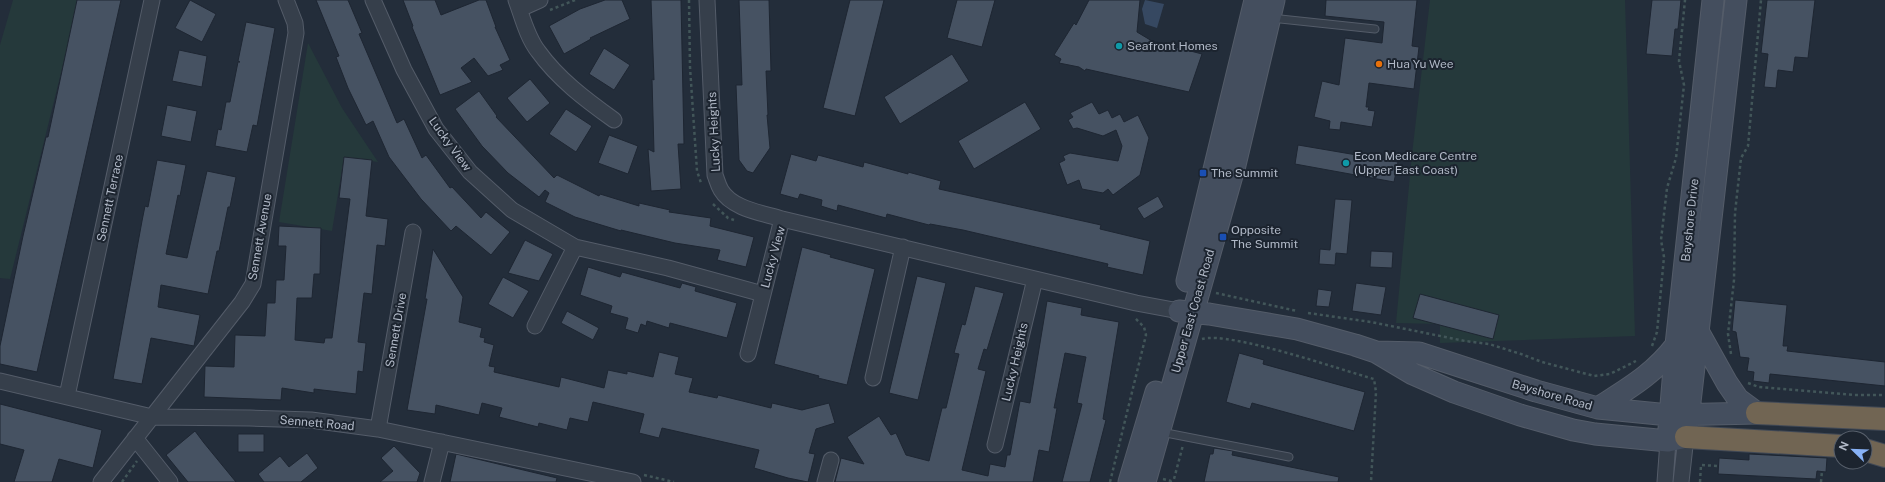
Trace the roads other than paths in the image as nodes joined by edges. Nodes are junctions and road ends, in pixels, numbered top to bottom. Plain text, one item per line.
1 (152, 0) edge
2 (286, 0) edge
3 (373, 0) edge
4 (707, 0) edge
5 (1255, 0) edge
6 (1713, 0) edge
7 (1736, 0) edge
8 (518, 5) edge
9 (542, 6) edge
10 (1272, 9) edge
11 (1375, 29) dead end
12 (614, 120) dead end
13 (782, 219) junction
14 (413, 232) dead end
15 (576, 247) junction
16 (903, 247) junction
17 (1035, 279) junction
18 (763, 294) junction
19 (1186, 312) junction
20 (535, 326) dead end
21 (1698, 331) junction
22 (1676, 345) junction
23 (1376, 352) junction
24 (748, 354) dead end
25 (873, 378) dead end
26 (0, 381) edge
27 (67, 396) junction
28 (1598, 408) junction
29 (1756, 413) junction
30 (1679, 415) junction
31 (152, 417) junction
32 (1885, 418) edge
33 (378, 429) junction
34 (1159, 432) junction
35 (135, 438) junction
36 (1677, 439) junction
37 (442, 442) junction
38 (995, 445) dead end
39 (1833, 445) edge
40 (1873, 452) edge
41 (1885, 456) edge
42 (1289, 457) dead end
43 (831, 460) dead end
44 (1140, 480) edge
45 (101, 482) edge
46 (170, 482) edge
47 (432, 482) edge
48 (630, 482) edge
49 (825, 482) edge
50 (1665, 482) edge
51 (1681, 482) edge

1 - 27 street, Sennett Terrace
2 - 31 street, Sennett Avenue
3 - 15 street, Lucky View
4 - 13 street, Lucky Heights
5 - 19 street, Upper East Coast Road
6 - 22 street, Bayshore Drive
7 - 21 street, Bayshore Drive
8 - 9 street
8 - 12 street
10 - 11 lane
10 - 19 street, Upper East Coast Road
13 - 16 street, Lucky Heights
13 - 18 street, Lucky View
14 - 33 street, Sennett Drive
15 - 18 street, Lucky View
15 - 20 street
16 - 17 street, Lucky Heights
16 - 25 street
17 - 19 street, Lucky Heights
17 - 38 street, Lucky Heights
18 - 24 street, Lucky View
19 - 23 street, Bayshore Road
19 - 34 street, Upper East Coast Road
19 - 44 street, Upper East Coast Road
21 - 29 street
21 - 30 street, Bayshore Drive
22 - 28 street
22 - 30 street, Bayshore Drive
23 - 28 street, Bayshore Road
23 - 36 street, Bayshore Road
26 - 27 street, Sennett Road
27 - 31 street, Sennett Road
28 - 30 street, Bayshore Road
29 - 30 street, Bayshore Road
29 - 32 highway
30 - 36 street, Bayshore Drive
31 - 33 street, Sennett Road
31 - 35 street, Sennett Avenue
33 - 37 street, Sennett Road
34 - 42 lane
34 - 44 street, Upper East Coast Road
35 - 45 street, Sennett Avenue
35 - 46 street
36 - 39 highway
36 - 50 street
36 - 51 street
37 - 47 street
37 - 48 street, Sennett Road
40 - 41 highway
43 - 49 street

